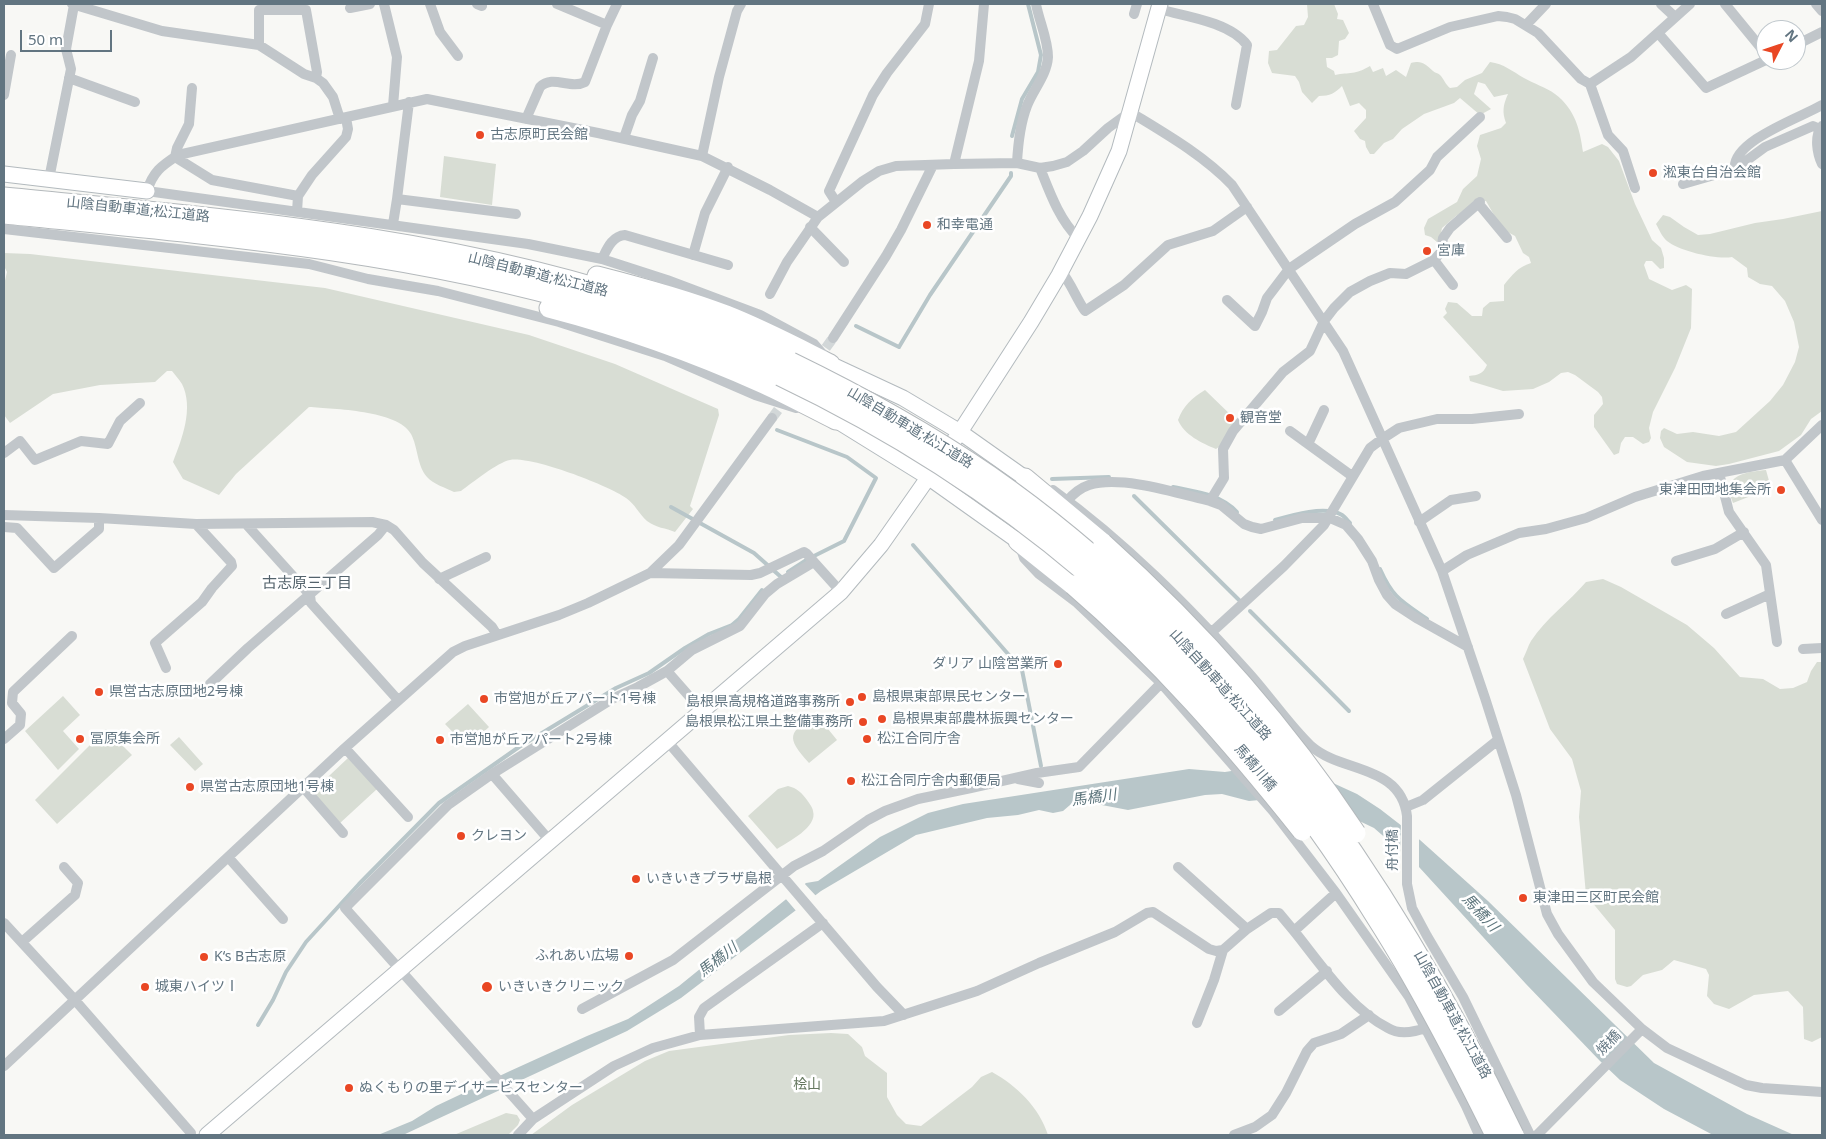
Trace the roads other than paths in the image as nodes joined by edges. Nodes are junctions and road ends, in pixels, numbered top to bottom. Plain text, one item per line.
1 (73, 4) edge
2 (370, 4) edge
3 (384, 4) edge
4 (430, 4) edge
5 (556, 4) edge
6 (617, 4) edge
7 (741, 4) edge
8 (929, 4) edge
9 (984, 4) edge
10 (1036, 4) edge
11 (1137, 4) edge
12 (1373, 4) edge
13 (1546, 4) edge
14 (1661, 4) edge
15 (1690, 4) edge
16 (1725, 4) edge
17 (1816, 4) edge
18 (1159, 6) edge
19 (90, 7) edge
20 (350, 8) dead end
21 (1822, 11) edge
22 (1134, 14) dead end
23 (1676, 17) junction
24 (607, 25) junction
25 (1526, 25) junction
26 (1822, 32) edge
27 (1658, 33) junction
28 (1806, 40) edge
29 (1756, 42) edge
30 (259, 45) junction
31 (11, 55) dead end
32 (458, 56) dead end
33 (653, 58) dead end
34 (1756, 65) edge
35 (69, 78) junction
36 (316, 78) junction
37 (1590, 84) junction
38 (192, 88) dead end
39 (4, 95) edge
40 (135, 102) dead end
41 (409, 102) junction
42 (1236, 105) dead end
43 (1822, 105) edge
44 (393, 106) junction
45 (1130, 112) junction
46 (343, 118) junction
47 (1480, 118) dead end
48 (526, 119) junction
49 (1821, 127) edge
50 (624, 138) junction
51 (702, 156) junction
52 (176, 157) junction
53 (1017, 163) junction
54 (954, 164) junction
55 (1822, 164) edge
56 (933, 165) junction
57 (728, 168) junction
58 (1040, 168) junction
59 (1735, 169) junction
60 (4, 174) edge
61 (49, 180) junction
62 (1684, 184) dead end
63 (1635, 188) dead end
64 (147, 191) junction
65 (4, 196) edge
66 (298, 196) junction
67 (397, 199) junction
68 (836, 202) junction
69 (1247, 208) junction
70 (297, 212) junction
71 (4, 214) edge
72 (516, 214) dead end
73 (818, 217) junction
74 (393, 224) junction
75 (810, 228) junction
76 (4, 230) edge
77 (1078, 238) junction
78 (1507, 238) dead end
79 (425, 249) junction
80 (333, 251) junction
81 (693, 255) junction
82 (602, 259) junction
83 (1434, 260) junction
84 (844, 262) dead end
85 (728, 265) dead end
86 (1289, 269) junction
87 (1060, 271) junction
88 (1453, 286) dead end
89 (770, 294) dead end
90 (1227, 300) dead end
91 (1324, 321) junction
92 (833, 338) tunnel mouth
93 (822, 363) junction
94 (785, 369) junction
95 (792, 391) tunnel mouth
96 (140, 403) dead end
97 (1324, 410) dead end
98 (1519, 414) dead end
99 (772, 418) tunnel mouth
100 (836, 420) junction
101 (1822, 425) edge
102 (1290, 431) dead end
103 (960, 432) junction
104 (1382, 439) junction
105 (1308, 444) junction
106 (4, 454) edge
107 (1785, 460) junction
108 (1719, 473) junction
109 (1352, 476) junction
110 (928, 477) junction
111 (1025, 478) junction
112 (1476, 496) dead end
113 (1212, 498) junction
114 (1067, 500) junction
115 (1332, 514) junction
116 (4, 515) edge
117 (99, 518) junction
118 (1822, 520) edge
119 (1419, 522) junction
120 (196, 524) junction
121 (246, 524) junction
122 (386, 525) junction
123 (4, 527) edge
124 (1744, 532) junction
125 (1018, 542) junction
126 (486, 557) dead end
127 (812, 559) junction
128 (1676, 561) dead end
129 (1442, 571) junction
130 (650, 573) junction
131 (439, 579) junction
132 (841, 592) junction
133 (1770, 594) junction
134 (310, 595) junction
135 (1726, 614) dead end
136 (1212, 632) junction
137 (497, 635) junction
138 (72, 636) dead end
139 (1776, 642) dead end
140 (1468, 647) junction
141 (1822, 648) edge
142 (1803, 649) dead end
143 (166, 668) dead end
144 (667, 671) junction
145 (1161, 683) junction
146 (210, 684) dead end
147 (398, 700) junction
148 (702, 712) junction
149 (4, 739) edge
150 (1498, 740) junction
151 (668, 742) junction
152 (345, 748) junction
153 (492, 774) junction
154 (303, 787) junction
155 (1407, 811) junction
156 (408, 817) dead end
157 (343, 833) dead end
158 (550, 841) junction
159 (228, 857) junction
160 (64, 867) dead end
161 (1178, 867) dead end
162 (785, 878) junction
163 (1336, 893) junction
164 (283, 919) dead end
165 (820, 920) junction
166 (4, 925) edge
167 (1247, 928) junction
168 (1294, 931) junction
169 (22, 942) junction
170 (1223, 950) junction
171 (399, 970) junction
172 (1327, 971) junction
173 (1417, 987) junction
174 (1463, 998) junction
175 (74, 999) junction
176 (582, 1009) dead end
177 (1279, 1010) dead end
178 (904, 1015) junction
179 (1369, 1015) junction
180 (1197, 1022) dead end
181 (1425, 1028) junction
182 (1639, 1032) junction
183 (700, 1035) junction
184 (4, 1066) edge
185 (1483, 1071) junction
186 (1822, 1092) edge
187 (533, 1119) junction
188 (191, 1133) dead end
189 (207, 1135) edge
190 (518, 1135) edge
191 (1234, 1135) edge
192 (1479, 1135) edge
193 (1494, 1135) edge
194 (1514, 1135) edge
195 (1530, 1135) edge
196 (1538, 1135) edge

1 - 19 street
1 - 35 street
2 - 20 street
3 - 44 street
4 - 32 street
5 - 24 street
6 - 24 street
7 - 51 street
8 - 68 street
9 - 54 street
10 - 53 street
11 - 22 street
12 - 25 street
13 - 25 street
14 - 23 street
15 - 23 street
16 - 29 street
17 - 21 street
18 - 42 street
18 - 45 street
19 - 30 street
23 - 27 street
24 - 48 street
25 - 37 street
26 - 28 street
27 - 34 street
27 - 37 street
30 - 36 street
30 - 36 street
31 - 39 street
33 - 50 street
35 - 40 street
35 - 61 street
36 - 46 street
37 - 63 street
38 - 52 street
41 - 44 street
41 - 48 street
41 - 67 street
43 - 59 street
44 - 46 street
45 - 58 street
45 - 69 street
45 - 77 street
46 - 52 street
46 - 66 street
47 - 86 street
48 - 50 street
49 - 55 street
49 - 59 street
50 - 51 street
51 - 57 street
52 - 64 street
52 - 66 street
53 - 54 street
53 - 58 street
54 - 56 street
56 - 68 street
56 - 92 street
57 - 73 street
57 - 81 street
58 - 77 street
59 - 62 street
60 - 61 street
61 - 64 street
64 - 70 street
65 - 79 highway, 山陰自動車道;松江道路
66 - 70 street
67 - 72 street
67 - 74 street
68 - 73 street
69 - 86 street
69 - 87 street
70 - 74 street
71 - 80 highway, 山陰自動車道;松江道路
73 - 75 street
74 - 82 street
75 - 84 street
75 - 89 street
76 - 100 street
77 - 87 street
78 - 83 street
79 - 93 highway
79 - 94 highway, 山陰自動車道;松江道路
80 - 94 highway, 山陰自動車道;松江道路
80 - 100 highway
81 - 82 street
81 - 85 street
82 - 93 street
83 - 88 street
83 - 91 street
86 - 90 street
86 - 91 street
87 - 103 street
91 - 104 street
91 - 113 street
93 - 95 street
93 - 103 street
94 - 173 highway, 山陰自動車道;松江道路, bridge
94 - 185 highway, 山陰自動車道;松江道路, bridge
96 - 106 street
97 - 105 street
98 - 104 street
99 - 130 street
100 - 110 street
101 - 107 street
102 - 105 street
103 - 110 street
103 - 111 street
104 - 109 street
104 - 119 street
105 - 109 street
107 - 108 street
107 - 118 street
108 - 124 street
108 - 129 street
109 - 115 street
110 - 125 street
110 - 132 street
111 - 114 street
111 - 185 highway, bridge
112 - 119 street
113 - 114 street
113 - 115 street
114 - 136 street
115 - 136 street
115 - 140 street
116 - 117 street
117 - 120 street
117 - 123 street
119 - 129 street
120 - 121 street
120 - 143 street
121 - 122 street
121 - 134 street
122 - 131 street
122 - 134 street
124 - 128 street
124 - 133 street
125 - 145 street, 馬橋川橋
125 - 173 highway, bridge
126 - 131 street
127 - 130 street
127 - 132 street
127 - 144 street
129 - 140 street
130 - 137 street
131 - 137 street
132 - 148 street
133 - 135 street
133 - 139 street
134 - 146 street
134 - 147 street
136 - 145 street
136 - 155 street
137 - 147 street
138 - 149 street
140 - 150 street
141 - 142 street
144 - 148 street
144 - 153 street
145 - 162 street
145 - 163 street, 馬橋川橋
147 - 152 street
148 - 151 street
150 - 155 street
150 - 182 street
151 - 158 street
151 - 162 street
152 - 154 street
152 - 156 street
153 - 158 street
153 - 171 street
154 - 157 street
154 - 159 street
155 - 174 street, 舟付橋
158 - 171 street
159 - 164 street
159 - 175 street
160 - 169 street
161 - 167 street
162 - 165 street
162 - 176 street
163 - 168 street
163 - 181 street, 馬橋川橋
165 - 178 street
165 - 183 street
166 - 169 street
167 - 168 street
167 - 170 street
168 - 172 street
169 - 175 street
170 - 178 street
170 - 180 street
171 - 187 street
171 - 189 street
172 - 177 street
172 - 179 street
173 - 193 highway, 山陰自動車道;松江道路, bridge
174 - 181 street
174 - 195 street, 舟付橋
175 - 184 street
175 - 188 street
178 - 183 street
179 - 181 street
179 - 191 street
181 - 192 street, 馬橋川橋
182 - 186 street
182 - 196 street, 焼橋
183 - 187 street
185 - 194 highway, 山陰自動車道;松江道路, bridge
187 - 190 street

